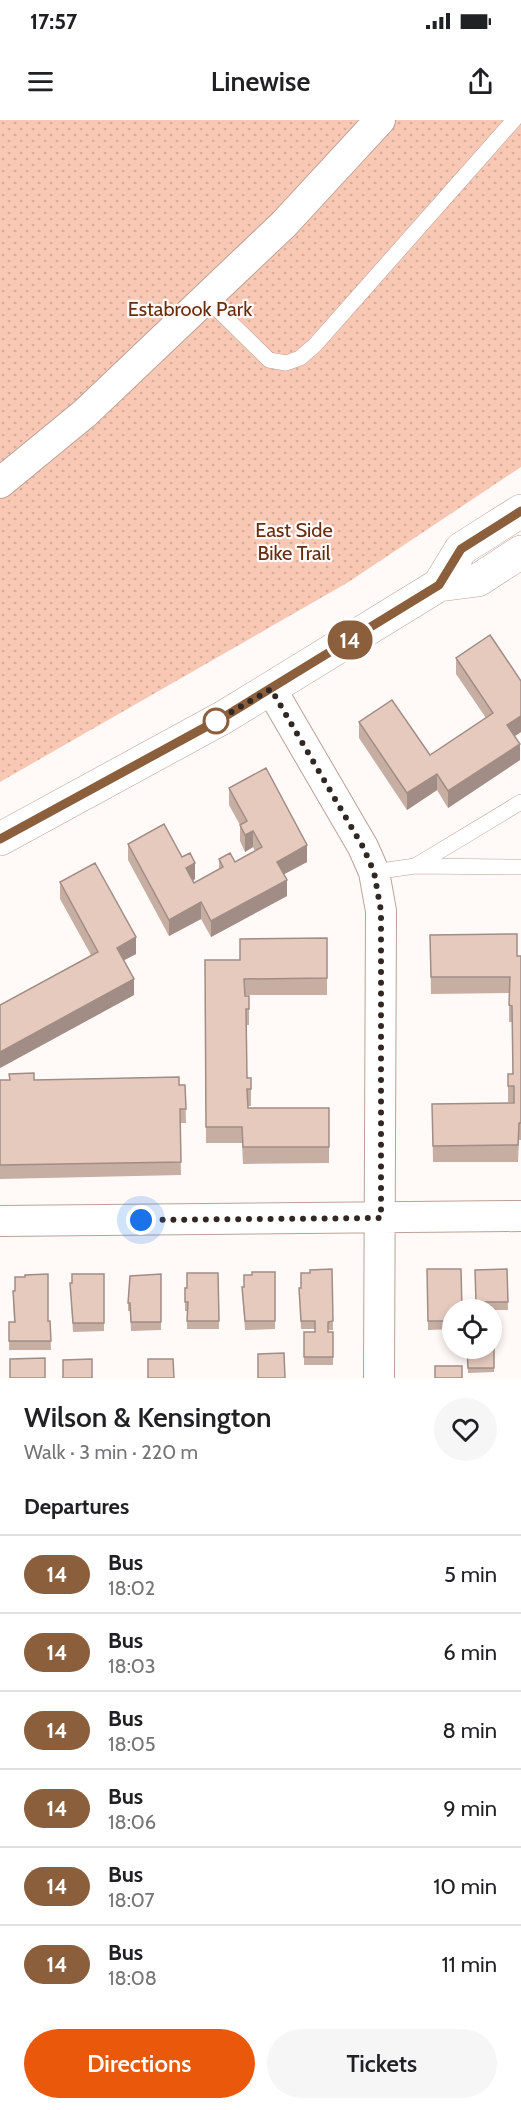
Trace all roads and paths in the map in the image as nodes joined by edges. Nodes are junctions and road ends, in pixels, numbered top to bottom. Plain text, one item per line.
1 (380, 120) edge
2 (514, 120) edge
3 (206, 298) junction
4 (0, 483) edge
5 (521, 511) edge
6 (521, 552) edge
7 (439, 585) junction
8 (271, 689) junction
9 (521, 802) edge
10 (0, 839) edge
11 (415, 866) junction
12 (521, 867) edge
13 (374, 872) junction
14 (521, 1216) edge
15 (381, 1218) junction
16 (0, 1221) edge
17 (380, 1378) edge

1 - 3 street
2 - 3 lane
3 - 4 street
5 - 7 street
6 - 7 street
7 - 8 street
8 - 10 street
8 - 13 street
9 - 11 lane
11 - 12 lane
11 - 13 lane
13 - 15 street
14 - 15 street
15 - 16 street
15 - 17 street

